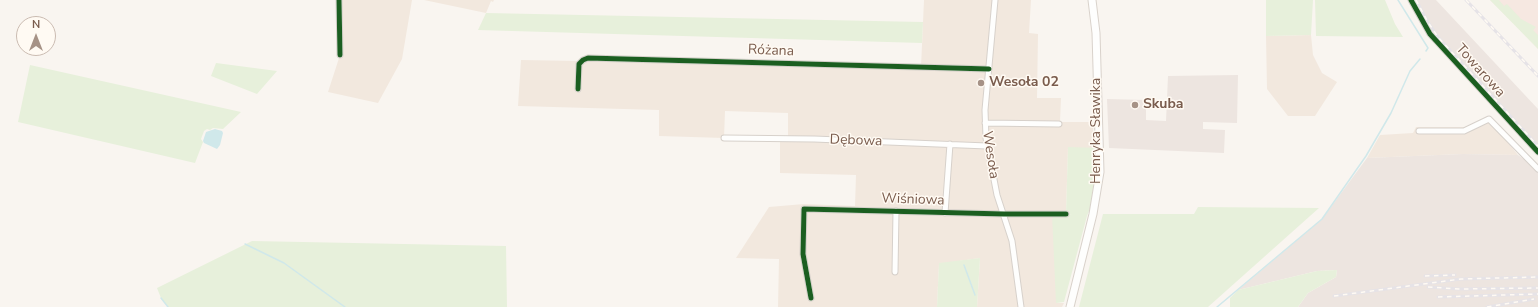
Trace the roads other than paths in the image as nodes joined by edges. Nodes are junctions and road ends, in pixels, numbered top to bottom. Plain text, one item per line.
1 (339, 0) edge
2 (994, 0) edge
3 (1092, 0) edge
4 (1411, 0) edge
5 (340, 55) dead end
6 (989, 69) junction
7 (578, 89) dead end
8 (985, 123) junction
9 (1059, 124) dead end
10 (1419, 131) dead end
11 (724, 138) dead end
12 (950, 144) junction
13 (988, 146) junction
14 (1538, 152) edge
15 (1538, 169) edge
16 (896, 211) junction
17 (945, 213) junction
18 (1004, 214) junction
19 (1066, 214) dead end
20 (895, 272) dead end
21 (811, 298) dead end
22 (1021, 307) edge
23 (1070, 307) edge

1 - 5 street
2 - 6 street, Wesoła
3 - 23 main road, Henryka Sławika
4 - 14 street, Towarowa
6 - 7 street, Różana
6 - 8 street, Wesoła
8 - 9 street
8 - 13 street, Wesoła
10 - 15 street
11 - 12 street, Dębowa
12 - 13 street, Dębowa
12 - 17 street, Wiśniowa
13 - 18 street, Wesoła
16 - 17 street, Wiśniowa
16 - 20 street, Wiśniowa
16 - 21 street, Wiśniowa
17 - 18 street, Wiśniowa
18 - 19 street, Wiśniowa
18 - 22 street, Wesoła

